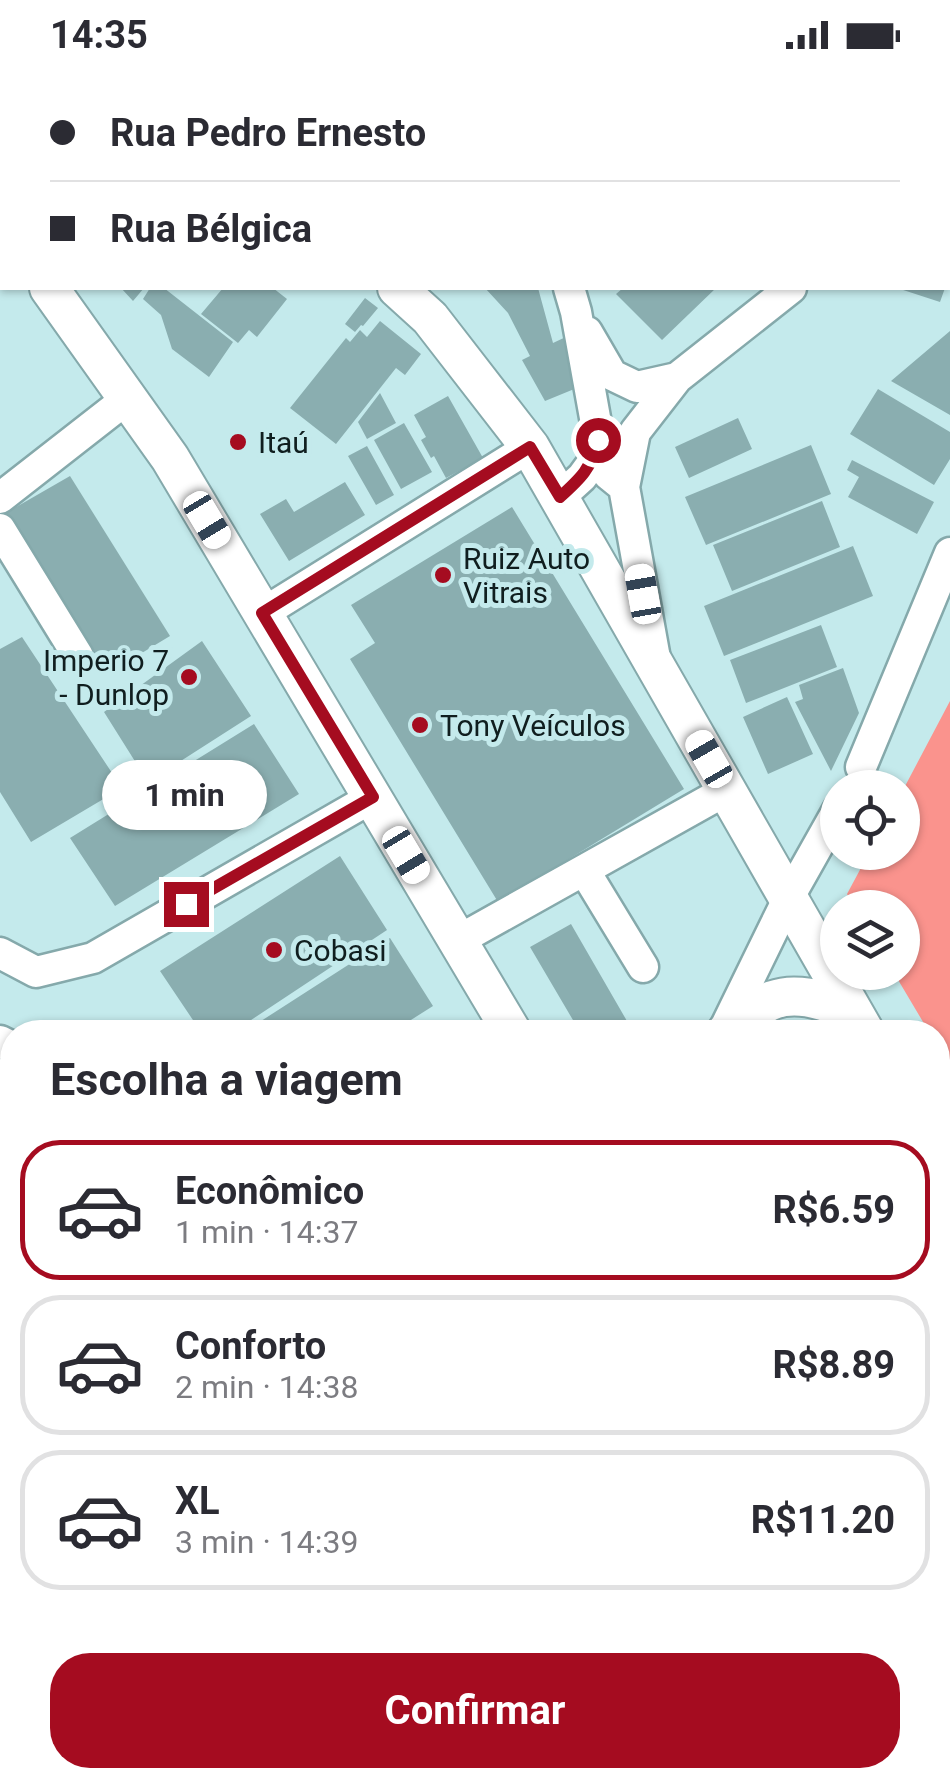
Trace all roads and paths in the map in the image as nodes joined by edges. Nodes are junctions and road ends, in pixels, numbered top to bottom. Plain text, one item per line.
1 (50, 290) edge
2 (399, 290) edge
3 (788, 290) edge
4 (573, 300) edge
5 (677, 378) junction
6 (128, 398) junction
7 (530, 447) junction
8 (593, 462) junction
9 (624, 486) junction
10 (560, 497) junction
11 (0, 498) edge
12 (0, 528) edge
13 (950, 553) edge
14 (950, 610) edge
15 (262, 613) junction
16 (78, 656) dead end
17 (656, 666) junction
18 (859, 770) edge
19 (860, 770) edge
20 (727, 790) junction
21 (373, 797) junction
22 (820, 842) edge
23 (584, 870) junction
24 (789, 897) junction
25 (458, 940) junction
26 (0, 953) edge
27 (643, 967) dead end
28 (505, 1020) edge
29 (731, 1020) edge
30 (743, 1020) edge
31 (854, 1020) edge
32 (858, 1020) edge

1 - 6 main road
2 - 7 main road
3 - 5 street
4 - 5 street
4 - 8 street
5 - 9 street
6 - 11 street
6 - 15 main road
7 - 10 main road
7 - 15 street
8 - 9 street
8 - 10 street
9 - 17 street
10 - 17 main road
12 - 16 street
13 - 18 street
14 - 19 street
15 - 21 main road
17 - 20 main road
20 - 23 street
20 - 24 main road
21 - 25 main road
21 - 26 street
22 - 24 street
23 - 25 street
23 - 27 street
24 - 29 street
24 - 32 main road
25 - 28 main road
30 - 31 main road

